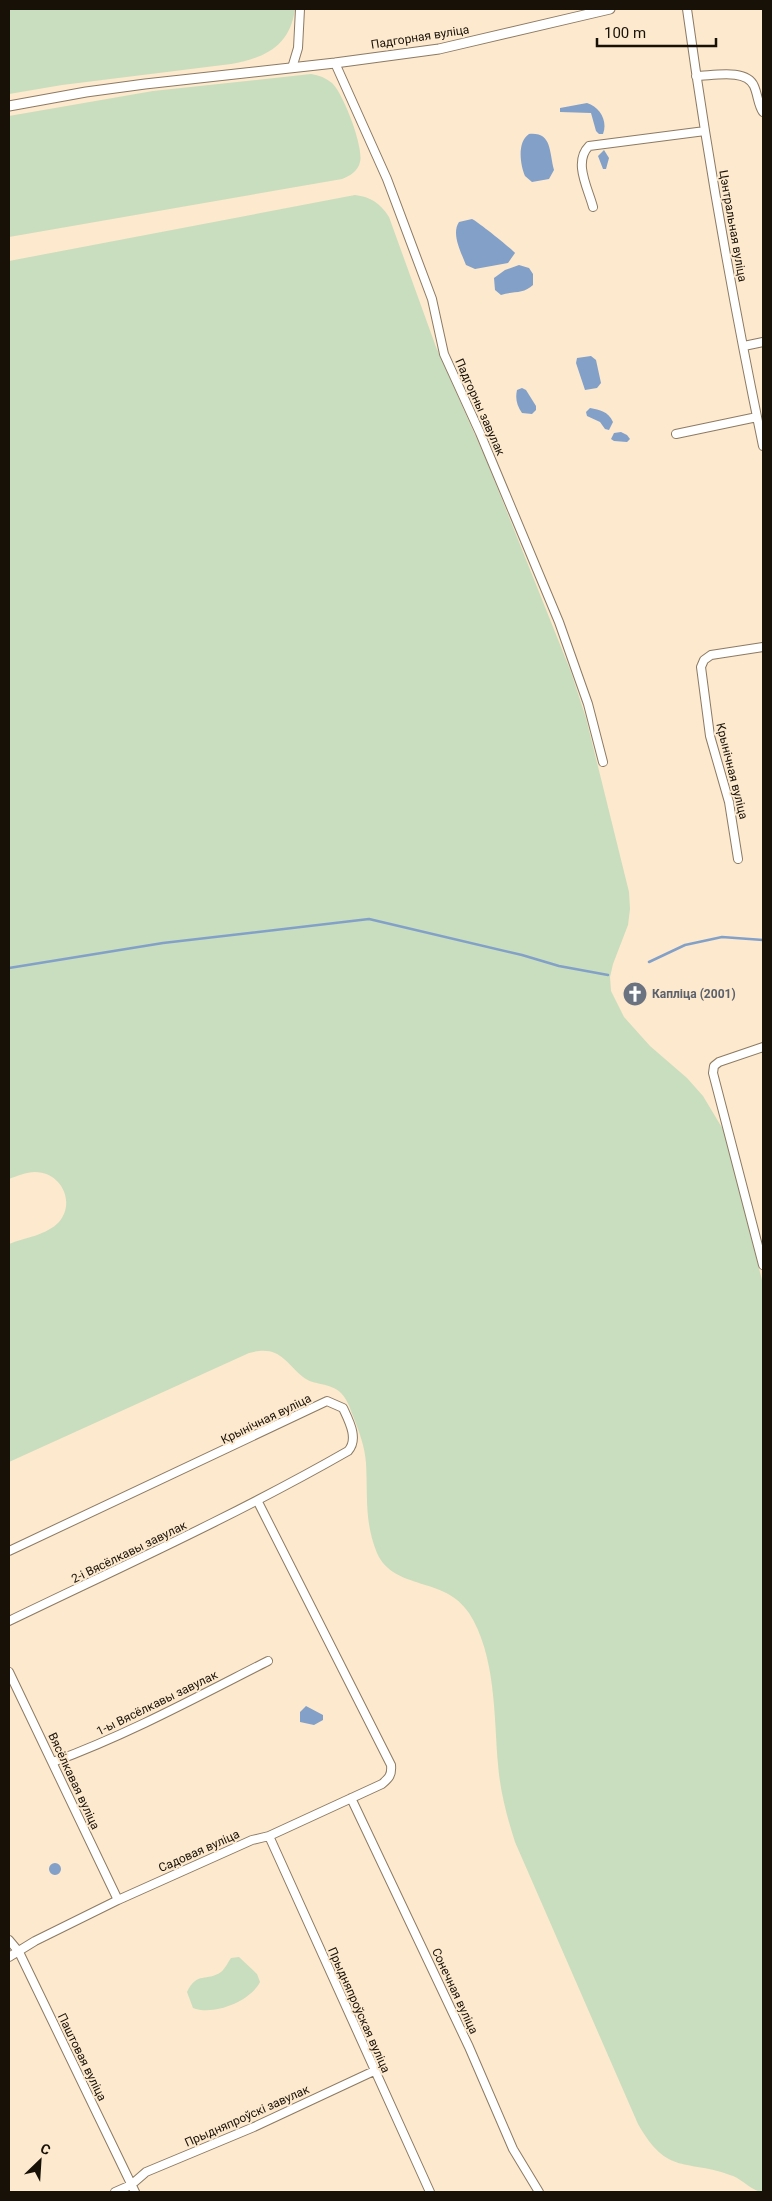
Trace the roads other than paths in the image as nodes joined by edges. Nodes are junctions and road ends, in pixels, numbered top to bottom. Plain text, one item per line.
1 (300, 9) edge
2 (610, 9) edge
3 (687, 9) edge
4 (334, 63) junction
5 (292, 68) junction
6 (696, 76) junction
7 (9, 106) edge
8 (763, 112) edge
9 (705, 131) junction
10 (593, 207) dead end
11 (763, 342) edge
12 (744, 346) junction
13 (757, 417) junction
14 (676, 434) dead end
15 (763, 446) edge
16 (763, 647) edge
17 (603, 762) dead end
18 (738, 859) dead end
19 (763, 1047) edge
20 (763, 1265) edge
21 (258, 1502) junction
22 (9, 1551) edge
23 (9, 1621) edge
24 (268, 1661) dead end
25 (9, 1672) edge
26 (53, 1762) junction
27 (351, 1798) junction
28 (269, 1836) junction
29 (118, 1900) junction
30 (9, 1940) edge
31 (19, 1952) junction
32 (9, 1957) edge
33 (374, 2071) junction
34 (133, 2189) edge
35 (115, 2192) edge
36 (430, 2192) edge
37 (539, 2192) edge

1 - 5 street
2 - 4 street, Падгорная вуліца
3 - 6 street, Цэнтральная вуліца
4 - 5 street, Падгорная вуліца
4 - 17 street, Падгорны завулак
5 - 7 street, Падгорная вуліца
6 - 8 street
6 - 9 street, Цэнтральная вуліца
9 - 10 street
9 - 12 street, Цэнтральная вуліца
11 - 12 street
12 - 13 street, Цэнтральная вуліца
13 - 14 street
13 - 15 street, Цэнтральная вуліца
16 - 18 street, Крынічная вуліца
19 - 20 street
21 - 22 street, Крынічная вуліца
21 - 23 street, 2-і Вясёлкавы завулак
21 - 27 street, Садовая вуліца
24 - 26 street, 1-ы Вясёлкавы завулак
25 - 26 street, Вясёлкавая вуліца
26 - 29 street, Вясёлкавая вуліца
27 - 28 street, Садовая вуліца
27 - 37 street, Сонечная вуліца
28 - 29 street, Садовая вуліца
28 - 33 street, Прыдняпроўская вуліца
29 - 31 street, Садовая вуліца
30 - 31 street, Паштовая вуліца
31 - 32 street, Садовая вуліца
31 - 34 street, Паштовая вуліца
33 - 34 street, Прыдняпроўскі завулак
33 - 36 street, Прыдняпроўская вуліца
34 - 35 street

